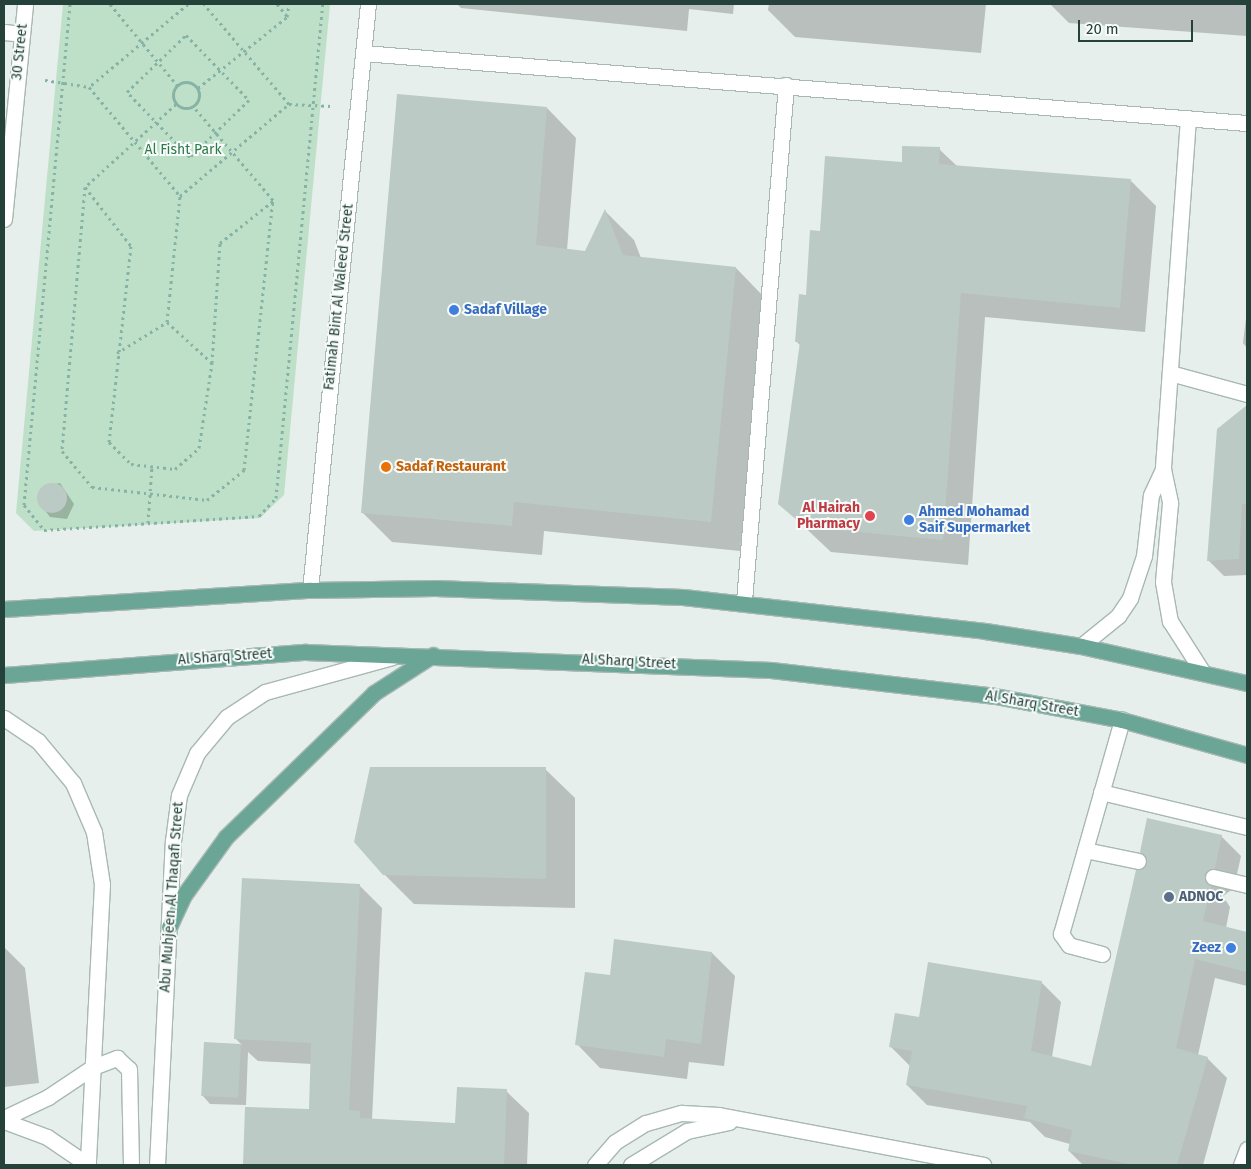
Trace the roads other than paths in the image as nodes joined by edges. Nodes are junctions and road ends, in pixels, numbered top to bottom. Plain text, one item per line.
1 (25, 4) edge
2 (368, 4) edge
3 (4, 32) edge
4 (22, 34) junction
5 (363, 53) junction
6 (786, 85) junction
7 (1188, 118) junction
8 (1247, 123) edge
9 (4, 219) edge
10 (1170, 373) junction
11 (1247, 394) edge
12 (1163, 469) junction
13 (310, 590) junction
14 (744, 601) junction
15 (4, 609) edge
16 (1081, 646) junction
17 (409, 653) junction
18 (434, 654) junction
19 (1202, 671) junction
20 (4, 675) edge
21 (1247, 682) edge
22 (4, 718) edge
23 (1122, 720) junction
24 (1247, 755) edge
25 (1102, 792) junction
26 (1247, 828) edge
27 (1085, 850) junction
28 (1138, 861) dead end
29 (1213, 878) dead end
30 (1247, 885) edge
31 (169, 927) junction
32 (1102, 954) dead end
33 (93, 1067) junction
34 (4, 1120) edge
35 (751, 1121) junction
36 (1247, 1149) edge
37 (88, 1165) edge
38 (131, 1165) edge
39 (157, 1165) edge
40 (595, 1165) edge
41 (630, 1165) edge
42 (983, 1165) edge
43 (1241, 1165) edge

1 - 4 street, 30 Street
2 - 5 street, Fatimah Bint Al Waleed Street
3 - 4 street
4 - 9 street, 30 Street
5 - 6 street
5 - 13 street, Fatimah Bint Al Waleed Street
6 - 7 street
6 - 14 street
7 - 8 street
7 - 10 street
10 - 11 street
10 - 12 street
12 - 16 street
12 - 19 street
13 - 14 main road
13 - 15 main road
14 - 16 main road
16 - 19 main road
17 - 18 main road, Al Sharq Street
17 - 20 main road, Al Sharq Street
17 - 31 street, Abu Muhjeen Al Thaqafi Street
18 - 23 main road, Al Sharq Street
18 - 31 main road
19 - 21 main road
22 - 33 street
23 - 24 main road, Al Sharq Street
23 - 25 street
25 - 26 street
25 - 27 street
27 - 28 street
27 - 32 street
29 - 30 street
31 - 39 street, Abu Muhjeen Al Thaqafi Street
33 - 34 street
33 - 37 street
33 - 38 street
34 - 37 street
35 - 40 street
35 - 41 street
35 - 42 street
36 - 43 street

